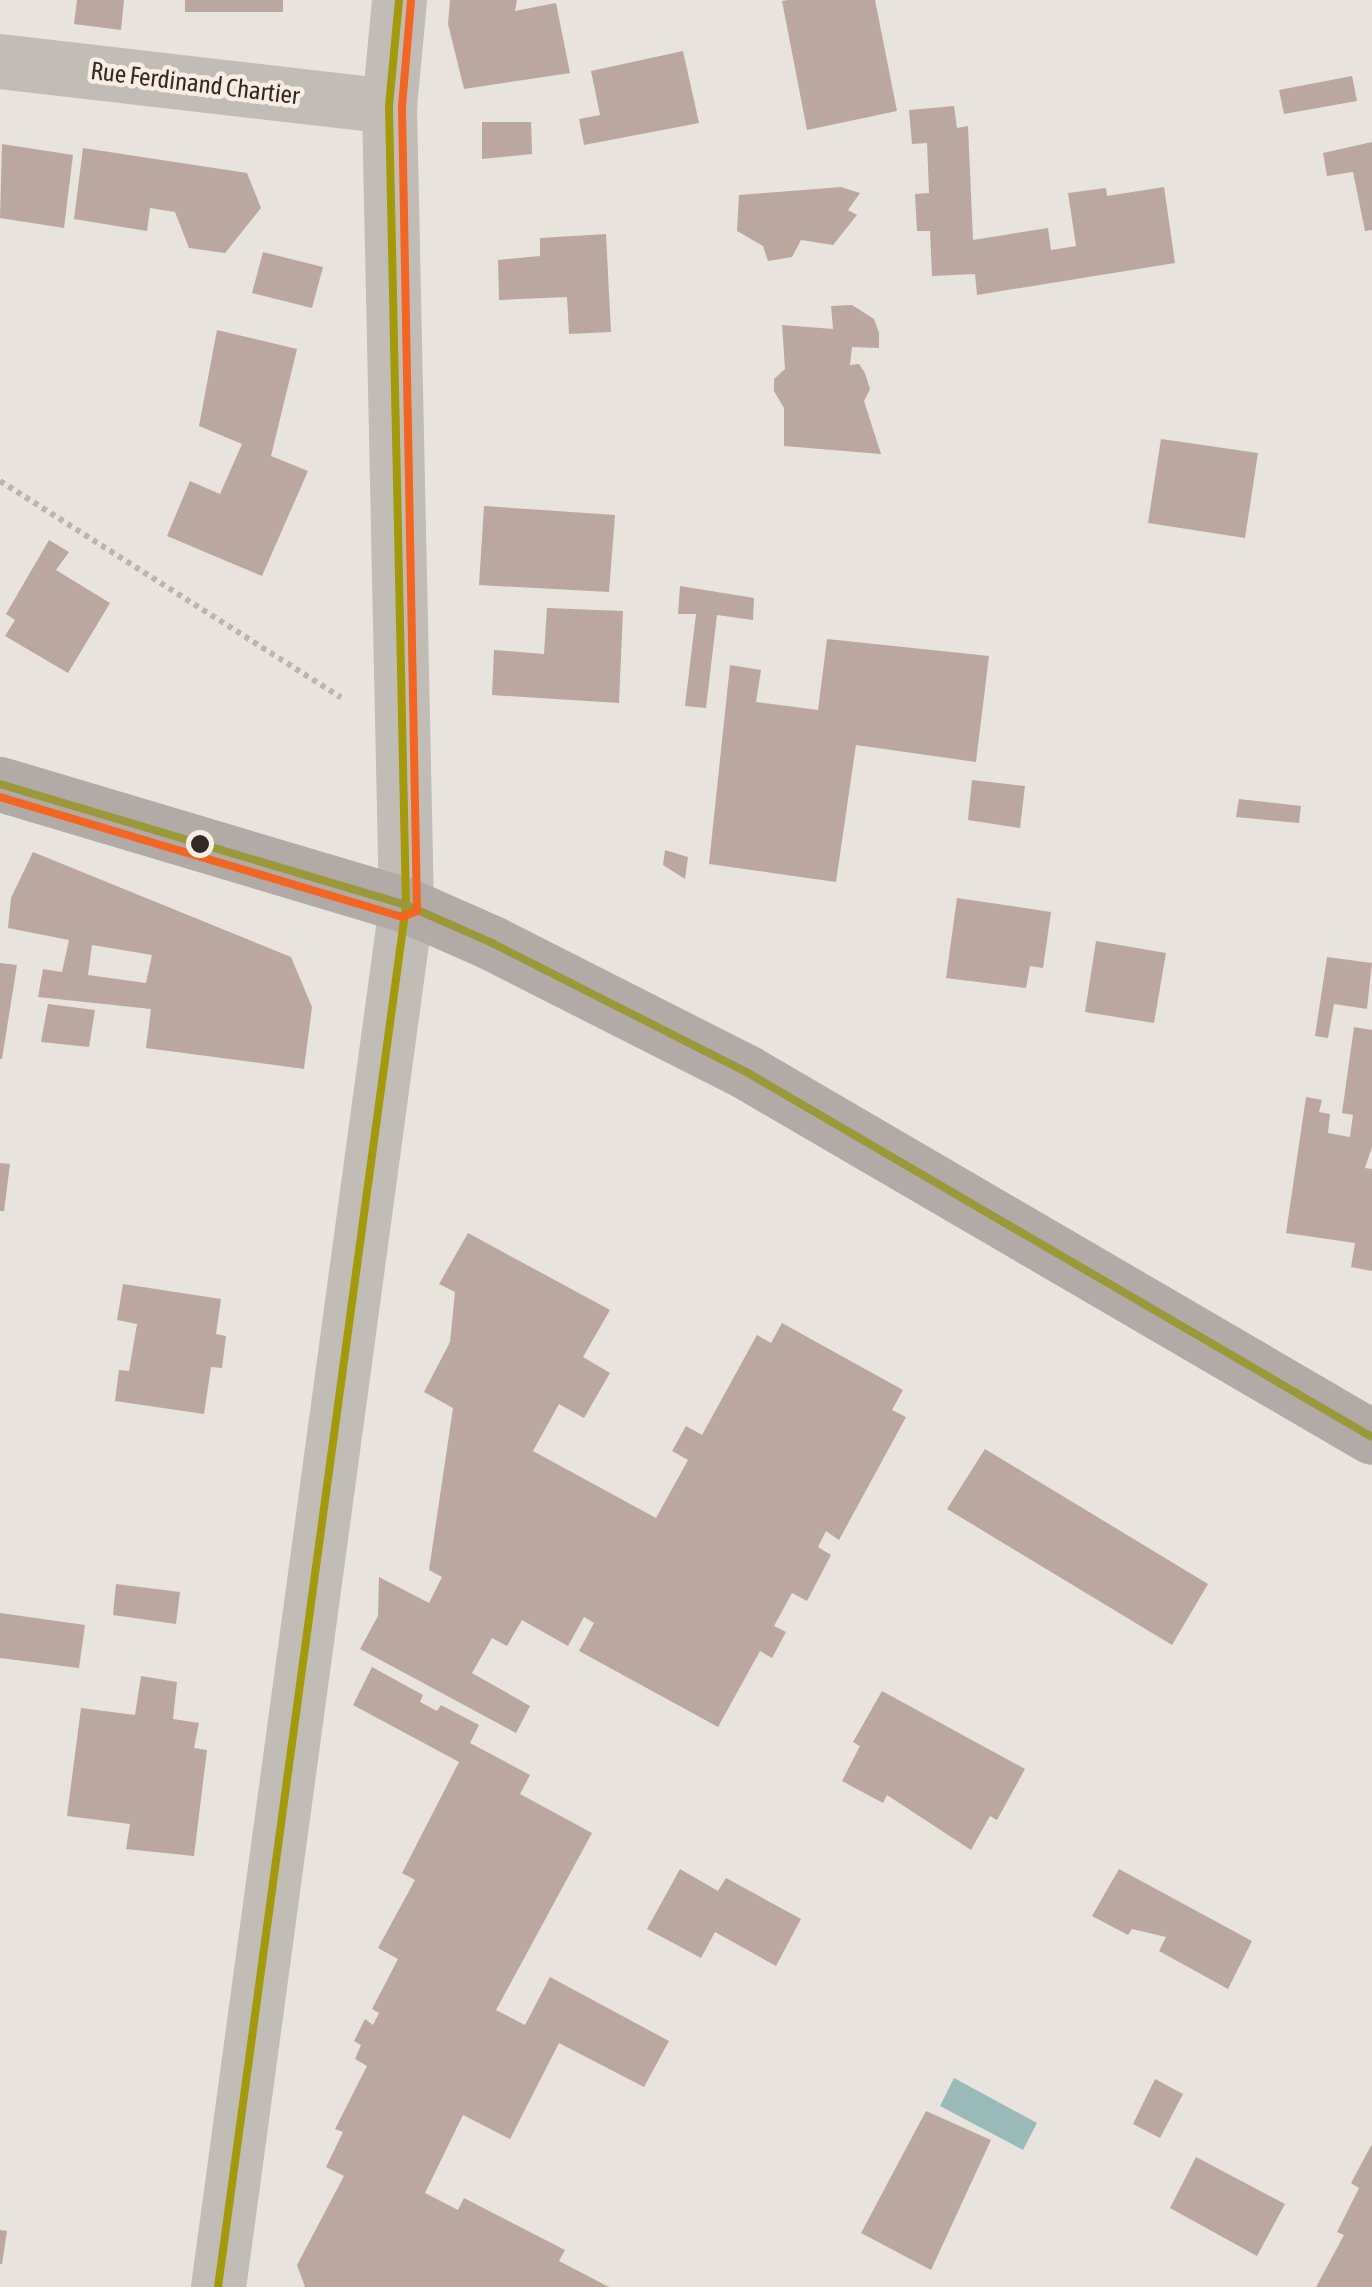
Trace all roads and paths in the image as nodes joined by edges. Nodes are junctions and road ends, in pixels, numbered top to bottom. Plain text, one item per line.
1 (398, 0) edge
2 (0, 61) edge
3 (389, 106) junction
4 (0, 481) edge
5 (402, 718) junction
6 (0, 784) edge
7 (406, 904) junction
8 (1372, 1436) edge
9 (218, 2287) edge

1 - 3 street
2 - 3 street, Rue Ferdinand Chartier
3 - 5 street
4 - 5 path
5 - 7 street
6 - 7 main road
7 - 8 main road
7 - 9 street

